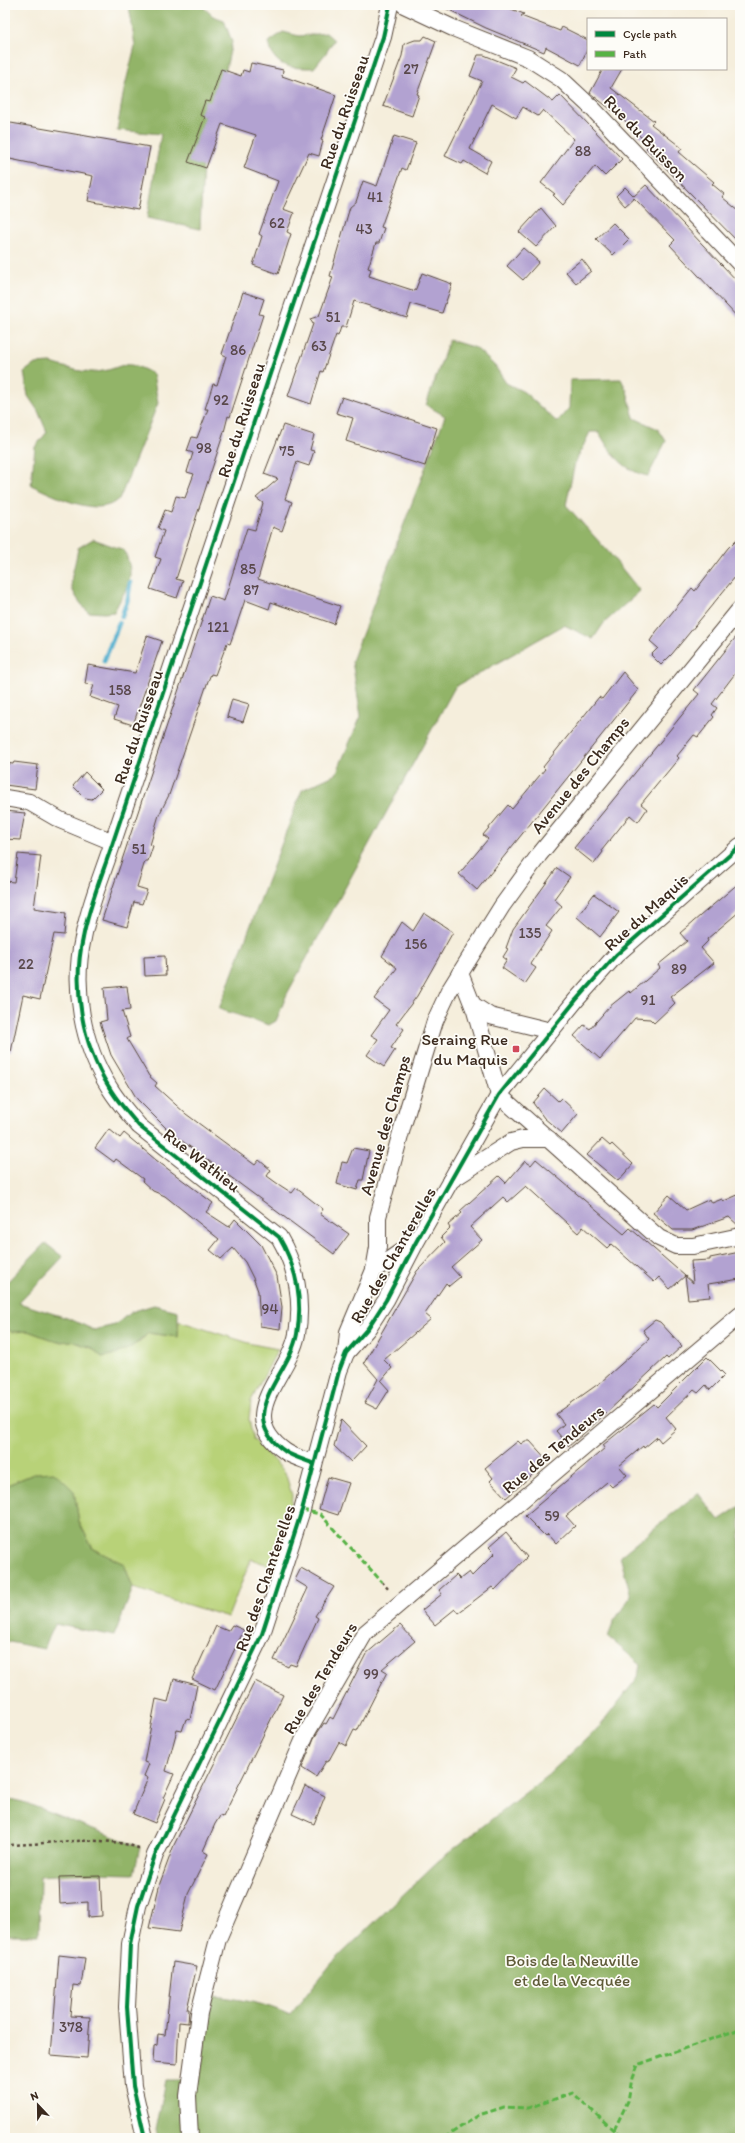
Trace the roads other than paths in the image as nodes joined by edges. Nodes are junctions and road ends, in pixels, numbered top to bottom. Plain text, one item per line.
1 (390, 5) edge
2 (404, 5) edge
3 (740, 264) edge
4 (740, 609) edge
5 (5, 798) edge
6 (113, 842) junction
7 (740, 846) edge
8 (460, 973) junction
9 (473, 1005) junction
10 (551, 1031) junction
11 (499, 1095) junction
12 (549, 1140) junction
13 (450, 1181) junction
14 (379, 1236) junction
15 (740, 1236) edge
16 (416, 1242) junction
17 (374, 1270) junction
18 (740, 1315) edge
19 (346, 1353) junction
20 (314, 1464) junction
21 (145, 2138) edge
22 (190, 2138) edge

1 - 6 street, Rue du Ruisseau
2 - 3 street, Rue du Buisson
4 - 8 street, Avenue des Champs
5 - 6 street
6 - 20 street, Rue Wathieu
7 - 10 street, Rue du Maquis
8 - 9 street
8 - 14 street, Avenue des Champs
9 - 10 street
9 - 11 street
10 - 11 street, Rue du Maquis
11 - 12 street
11 - 13 street, Rue des Chanterelles
12 - 13 street
12 - 15 street
13 - 16 street, Rue des Chanterelles
14 - 16 street
14 - 17 street, Avenue des Champs
16 - 17 street, Rue des Chanterelles
16 - 19 street, Rue des Chanterelles
17 - 19 street, Rue des Chanterelles
18 - 22 street, Rue des Tendeurs
19 - 20 street, Rue des Chanterelles
20 - 21 street, Rue des Chanterelles

